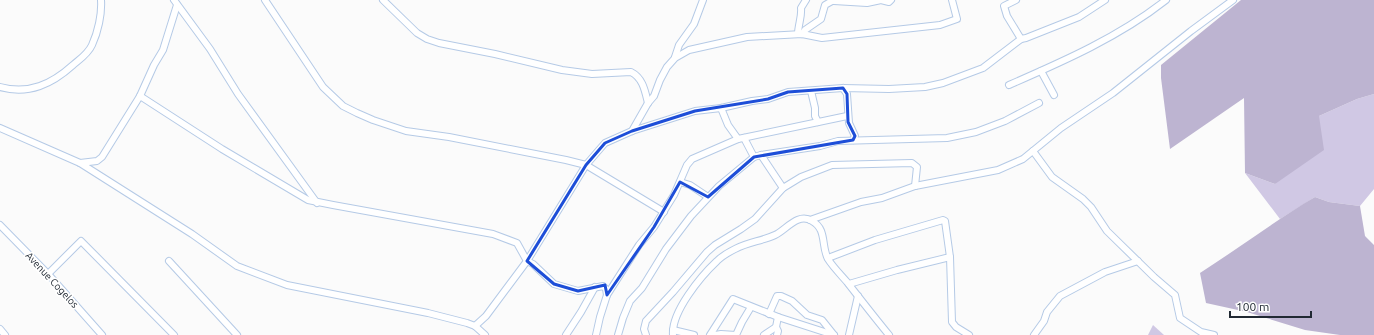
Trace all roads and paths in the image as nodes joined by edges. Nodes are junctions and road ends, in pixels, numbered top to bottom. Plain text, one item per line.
1 (101, 0) edge
2 (265, 0) edge
3 (383, 0) edge
4 (703, 0) edge
5 (806, 0) edge
6 (834, 0) edge
7 (891, 0) edge
8 (952, 0) edge
9 (1001, 0) edge
10 (1016, 0) edge
11 (1105, 0) edge
12 (1166, 0) edge
13 (1233, 0) edge
14 (175, 3) edge
15 (1004, 6) junction
16 (800, 34) junction
17 (1021, 39) junction
18 (679, 45) junction
19 (689, 50) junction
20 (675, 58) junction
21 (1041, 71) junction
22 (1009, 85) dead end
23 (0, 87) edge
24 (843, 88) junction
25 (811, 91) junction
26 (1054, 94) dead end
27 (140, 96) junction
28 (648, 103) junction
29 (1039, 103) dead end
30 (721, 108) junction
31 (847, 116) junction
32 (818, 122) junction
33 (0, 128) edge
34 (632, 131) junction
35 (741, 139) junction
36 (853, 140) junction
37 (1033, 151) junction
38 (761, 155) junction
39 (754, 157) junction
40 (80, 164) junction
41 (586, 165) junction
42 (680, 182) junction
43 (915, 186) junction
44 (783, 188) junction
45 (708, 197) junction
46 (317, 202) junction
47 (664, 212) junction
48 (810, 220) junction
49 (0, 225) edge
50 (950, 257) junction
51 (828, 258) junction
52 (169, 261) dead end
53 (527, 261) junction
54 (1138, 261) junction
55 (48, 274) junction
56 (849, 284) junction
57 (595, 287) junction
58 (608, 295) junction
59 (858, 296) junction
60 (751, 307) junction
61 (769, 314) junction
62 (778, 317) junction
63 (475, 326) junction
64 (776, 327) junction
65 (0, 329) edge
66 (673, 332) edge
67 (482, 334) edge
68 (5, 335) edge
69 (102, 335) edge
70 (174, 335) edge
71 (237, 335) edge
72 (566, 335) edge
73 (596, 335) edge
74 (618, 335) edge
75 (646, 335) edge
76 (694, 335) edge
77 (710, 335) edge
78 (715, 335) edge
79 (736, 335) edge
80 (764, 335) edge
81 (777, 335) edge
82 (834, 335) edge
83 (849, 335) edge
84 (889, 335) edge
85 (969, 335) edge
86 (1034, 335) edge
87 (1214, 335) edge

1 - 23 street
2 - 41 street
3 - 28 street
4 - 18 street
5 - 16 street
6 - 7 street
6 - 16 street
8 - 16 street
9 - 15 street
10 - 15 street
11 - 17 street
12 - 21 street
13 - 37 street
14 - 27 street
14 - 46 street
15 - 17 street
16 - 19 street
17 - 24 street
18 - 19 street
18 - 20 street
19 - 20 street
20 - 28 street
21 - 22 street
21 - 26 street
24 - 25 street
24 - 31 street
25 - 30 street
25 - 32 street
27 - 40 street
27 - 46 street
28 - 34 street
29 - 36 street
30 - 34 street
30 - 35 street
31 - 32 street
31 - 36 street
32 - 35 street
33 - 40 street
34 - 41 street
35 - 39 street
35 - 42 street
36 - 38 street
37 - 43 street
37 - 54 street
38 - 39 street
38 - 44 street
39 - 45 street
40 - 63 street
41 - 47 street
41 - 53 street
42 - 45 street
42 - 47 street
43 - 44 street
43 - 48 street
44 - 75 street
45 - 74 street
46 - 53 street
47 - 58 street
48 - 51 street
48 - 66 street
49 - 55 street, Avenue Cogelos
50 - 51 street
50 - 56 street
50 - 85 street
51 - 56 street
52 - 71 street
53 - 57 street
53 - 63 street
54 - 86 street
54 - 87 street
55 - 69 street, Avenue Cogelos
55 - 70 street
56 - 59 street
57 - 58 street
57 - 72 street
58 - 73 street
59 - 83 street
59 - 84 street
60 - 61 street
60 - 77 street
60 - 79 street
61 - 62 street
61 - 82 street
62 - 64 street
62 - 82 street
63 - 67 street
64 - 80 street
64 - 81 street
65 - 68 street
66 - 76 street
78 - 79 street

